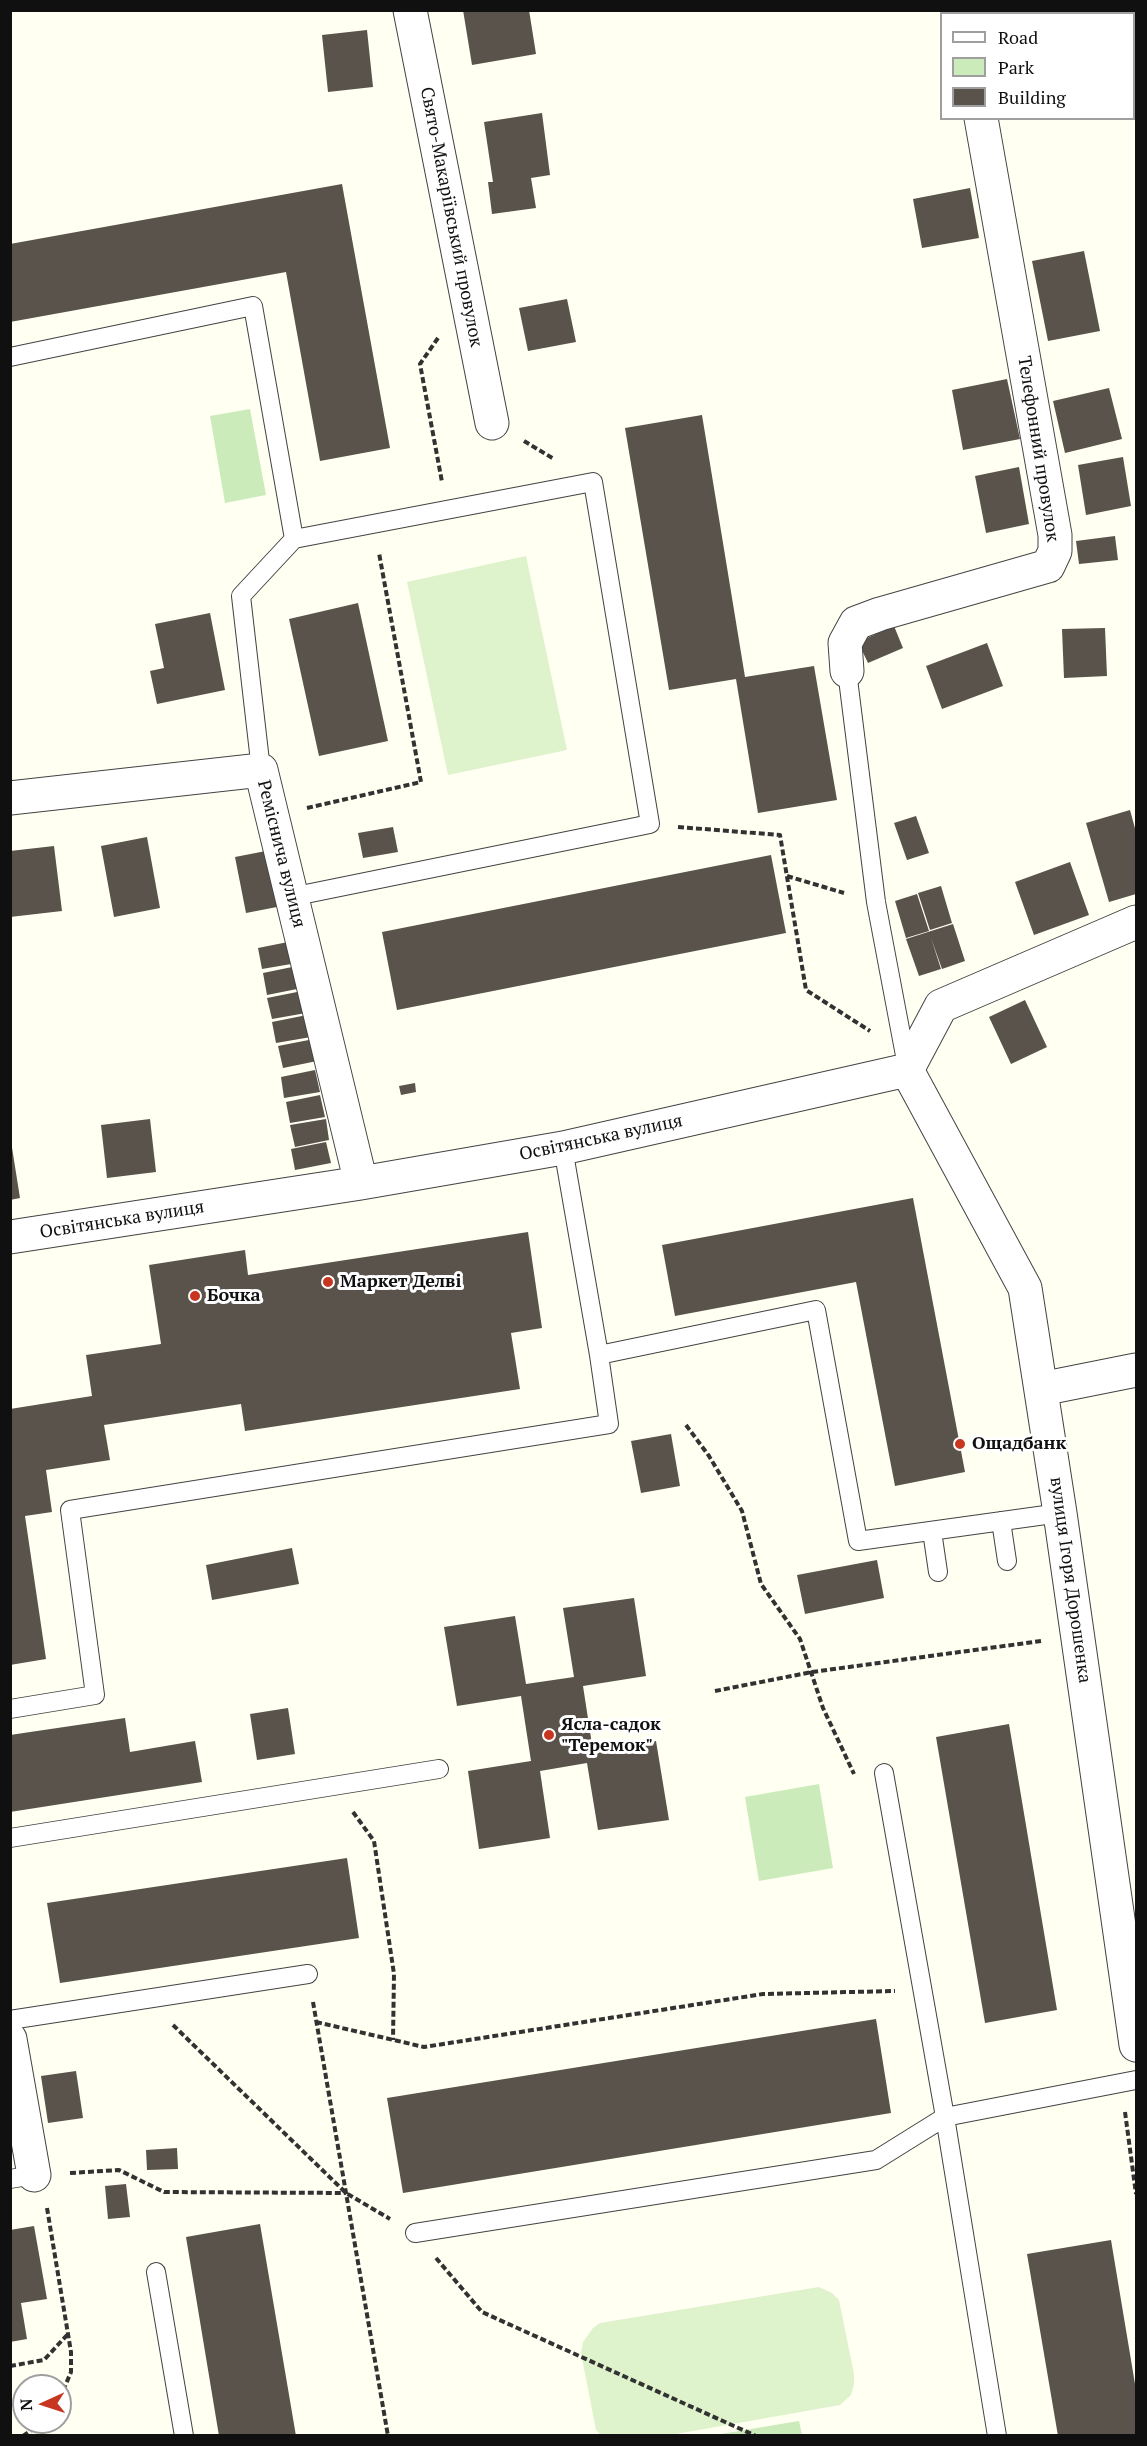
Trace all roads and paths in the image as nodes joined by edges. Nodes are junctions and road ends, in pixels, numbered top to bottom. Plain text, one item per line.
1 (410, 10) edge
2 (981, 120) edge
3 (467, 295) junction
4 (10, 357) edge
5 (492, 423) joint
6 (593, 482) junction
7 (448, 510) junction
8 (374, 524) junction
9 (294, 539) junction
10 (848, 671) joint
11 (261, 770) junction
12 (10, 798) edge
13 (272, 816) junction
14 (650, 824) junction
15 (788, 876) junction
16 (291, 897) junction
17 (876, 902) junction
18 (1137, 922) edge
19 (895, 1072) junction
20 (563, 1148) junction
21 (361, 1183) junction
22 (10, 1237) edge
23 (599, 1354) junction
24 (1137, 1370) edge
25 (1041, 1389) junction
26 (686, 1425) dead end
27 (1060, 1513) junction
28 (1001, 1521) junction
29 (932, 1531) junction
30 (1007, 1561) dead end
31 (938, 1572) dead end
32 (1048, 1640) dead end
33 (812, 1672) junction
34 (715, 1691) dead end
35 (10, 1709) edge
36 (439, 1769) dead end
37 (884, 1773) dead end
38 (855, 1778) dead end
39 (335, 1786) junction
40 (10, 1838) edge
41 (308, 1974) joint
42 (922, 1990) junction
43 (10, 2020) edge
44 (316, 2022) junction
45 (10, 2039) edge
46 (393, 2040) junction
47 (1137, 2045) edge
48 (1137, 2080) edge
49 (945, 2117) junction
50 (22, 2177) edge
51 (346, 2193) junction
52 (415, 2233) dead end
53 (156, 2272) dead end
54 (68, 2334) junction
55 (10, 2366) edge
56 (69, 2374) edge
57 (183, 2436) edge
58 (387, 2436) edge
59 (997, 2436) edge

1 - 3 street, Свято-Макаріївський провулок
2 - 10 street, Телефонний провулок
3 - 5 street, Свято-Макаріївський провулок
3 - 7 path
4 - 9 lane
5 - 6 path
6 - 7 lane
6 - 14 lane
7 - 8 lane
8 - 9 lane
8 - 13 path
9 - 11 lane
10 - 17 lane
11 - 12 street, Реміснича вулиця
11 - 13 street, Реміснича вулиця
13 - 16 street, Реміснича вулиця
14 - 15 path
14 - 16 lane
15 - 17 path
15 - 19 path
16 - 21 street, Реміснича вулиця
17 - 19 lane
18 - 19 street
19 - 20 street, Освітянська вулиця
19 - 25 street, вулиця Ігоря Дорошенка
20 - 21 street, Освітянська вулиця
20 - 23 lane
21 - 22 street, Освітянська вулиця
23 - 29 lane
23 - 35 lane
24 - 25 street
25 - 27 street, вулиця Ігоря Дорошенка
26 - 33 path
27 - 28 lane
27 - 47 street, вулиця Ігоря Дорошенка
28 - 29 lane
28 - 30 lane
29 - 31 lane
32 - 33 path
33 - 34 path
33 - 38 path
36 - 39 lane
37 - 42 lane
39 - 40 lane
39 - 46 path
41 - 43 lane
41 - 44 path
42 - 46 path
42 - 49 lane
44 - 46 path
44 - 51 path
45 - 50 street
48 - 49 lane
49 - 52 lane
49 - 59 lane
50 - 51 path
50 - 54 path
51 - 58 path
53 - 57 lane
54 - 55 path
54 - 56 path

